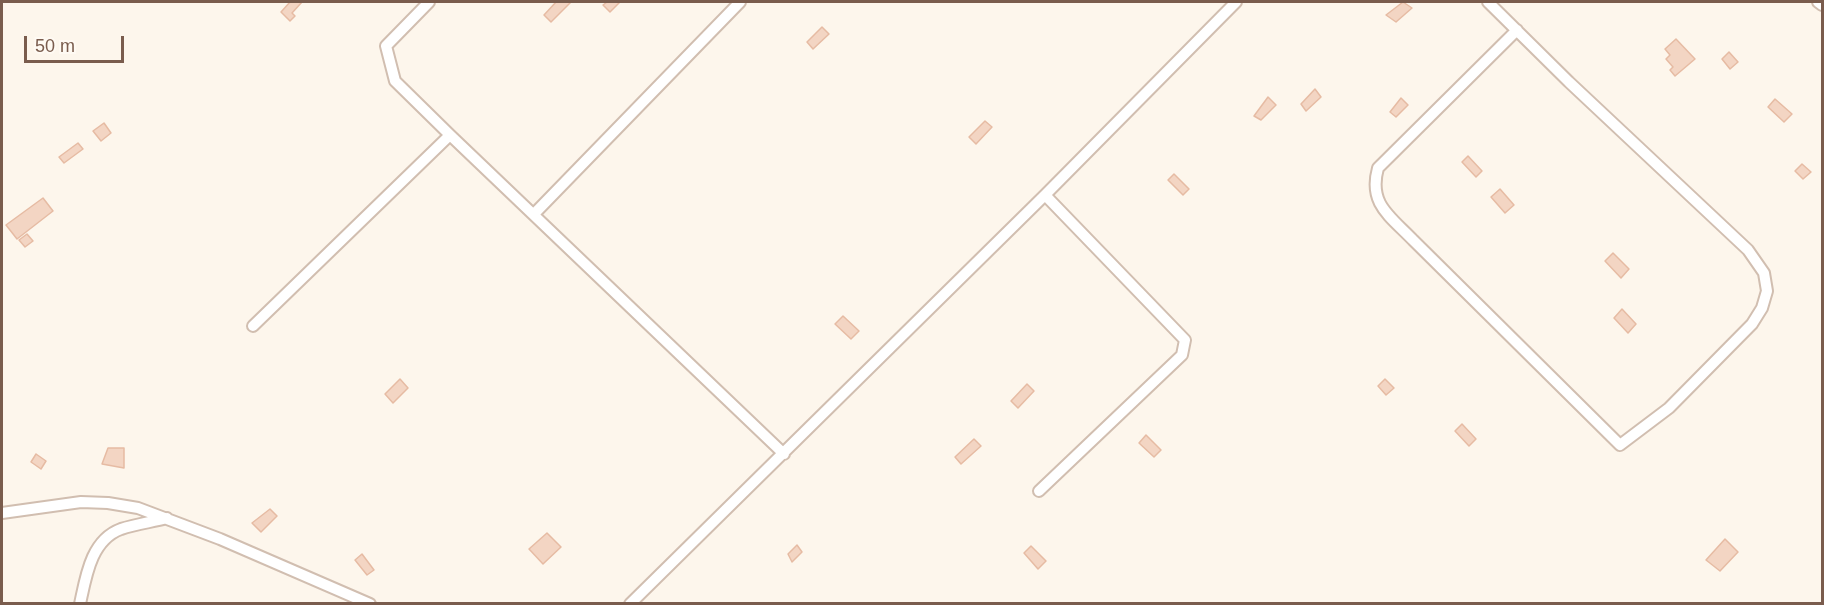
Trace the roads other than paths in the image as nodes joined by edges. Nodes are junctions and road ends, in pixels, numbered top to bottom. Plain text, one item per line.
1 (429, 2) edge
2 (740, 2) edge
3 (1236, 2) edge
4 (1488, 2) edge
5 (1818, 2) edge
6 (1822, 5) edge
7 (1517, 30) junction
8 (450, 135) junction
9 (1045, 195) junction
10 (534, 214) junction
11 (252, 326) dead end
12 (784, 454) junction
13 (1039, 491) dead end
14 (2, 513) edge
15 (167, 518) junction
16 (80, 603) edge
17 (370, 603) edge
18 (630, 603) edge

1 - 8 street
2 - 10 street
3 - 9 street
4 - 7 street
5 - 6 street
7 - 7 street
8 - 10 street
8 - 11 street
9 - 12 street
9 - 13 street
10 - 12 street
12 - 18 street
14 - 15 street
15 - 16 street
15 - 17 street

